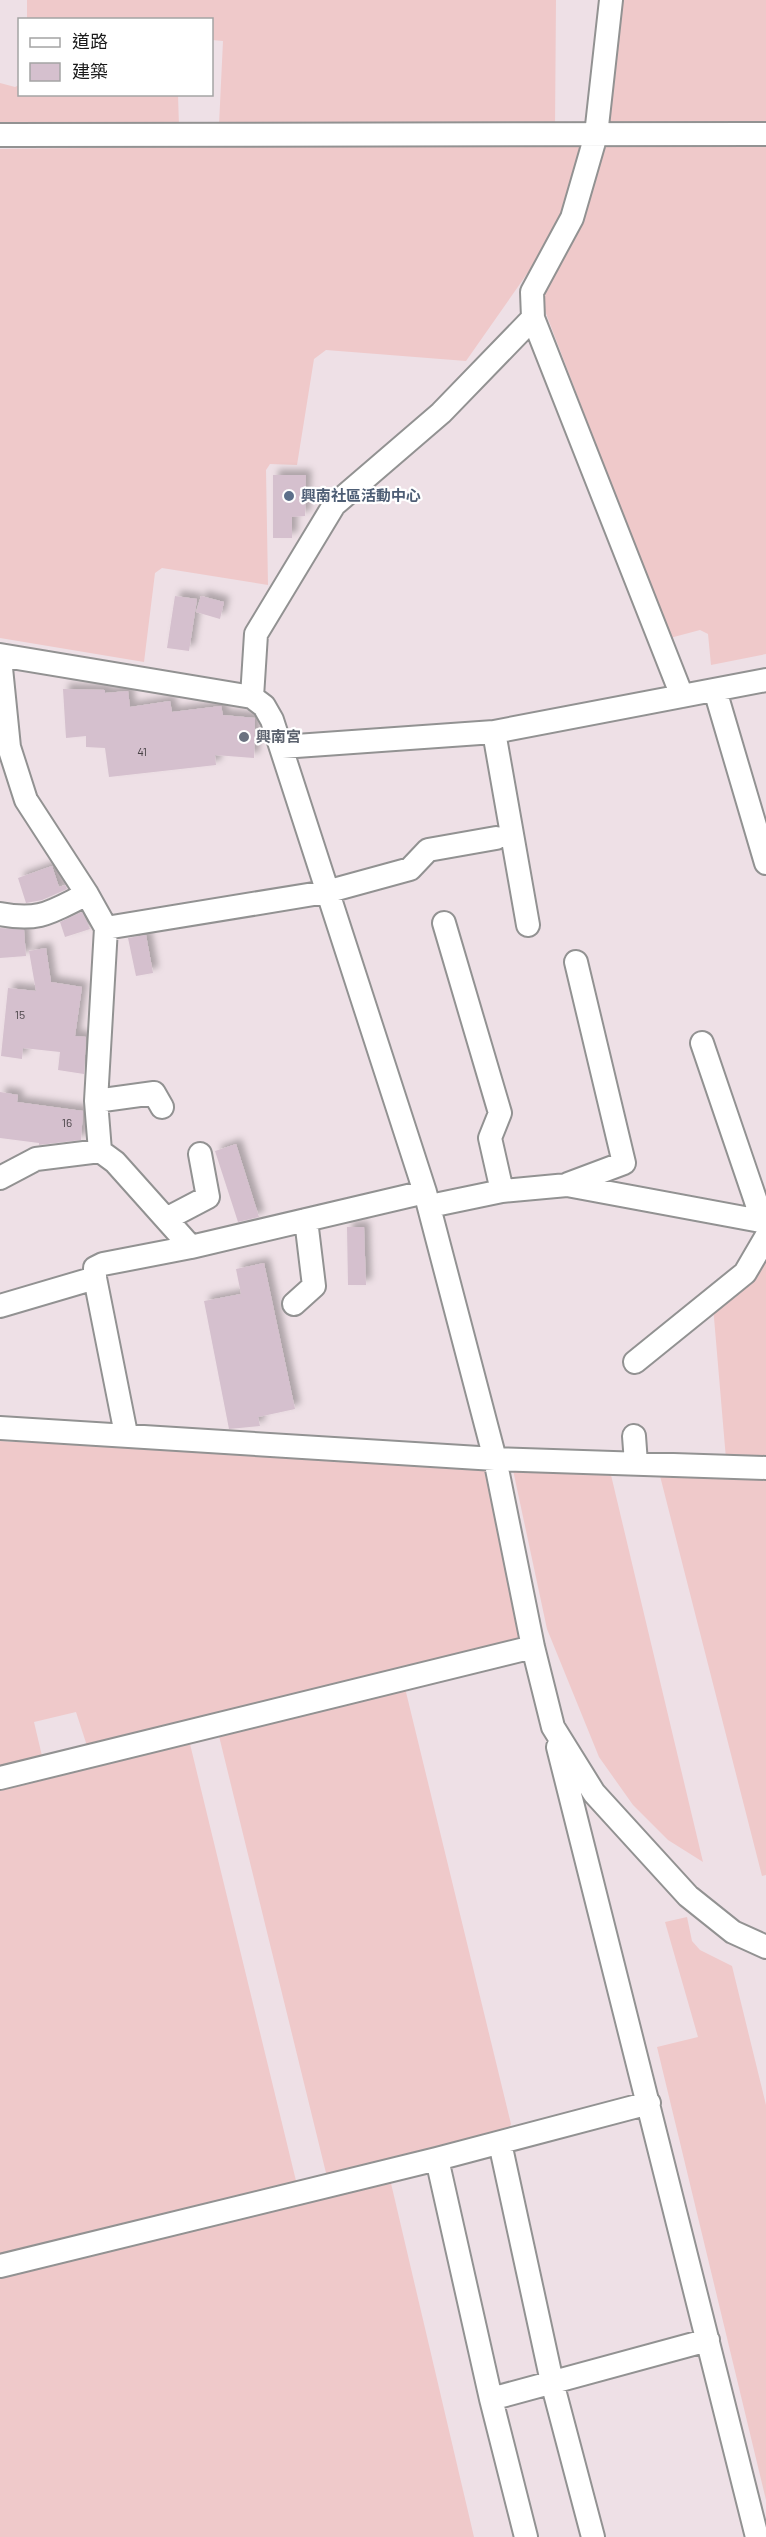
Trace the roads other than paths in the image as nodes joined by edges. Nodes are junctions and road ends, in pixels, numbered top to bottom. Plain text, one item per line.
1 (611, 0) edge
2 (766, 134) edge
3 (0, 135) edge
4 (597, 135) junction
5 (533, 318) junction
6 (0, 657) edge
7 (766, 680) edge
8 (715, 690) junction
9 (682, 696) junction
10 (252, 697) junction
11 (494, 732) junction
12 (282, 747) junction
13 (496, 838) dead end
14 (766, 863) edge
15 (326, 892) junction
16 (87, 894) junction
17 (0, 914) edge
18 (444, 923) dead end
19 (528, 925) dead end
20 (106, 928) junction
21 (576, 962) dead end
22 (702, 1043) dead end
23 (96, 1101) junction
24 (162, 1107) dead end
25 (100, 1151) junction
26 (200, 1154) dead end
27 (0, 1178) edge
28 (567, 1185) junction
29 (502, 1191) junction
30 (428, 1199) junction
31 (166, 1218) junction
32 (306, 1220) junction
33 (765, 1225) edge
34 (191, 1247) junction
35 (95, 1278) junction
36 (294, 1304) dead end
37 (0, 1306) edge
38 (634, 1362) dead end
39 (2, 1421) edge
40 (126, 1434) junction
41 (634, 1436) dead end
42 (495, 1459) junction
43 (636, 1463) junction
44 (766, 1468) edge
45 (532, 1647) junction
46 (553, 1727) junction
47 (0, 1778) edge
48 (766, 1947) edge
49 (649, 2103) junction
50 (500, 2143) junction
51 (437, 2159) junction
52 (0, 2266) edge
53 (708, 2340) junction
54 (552, 2382) junction
55 (491, 2399) junction
56 (526, 2537) edge
57 (593, 2537) edge
58 (758, 2537) edge

1 - 4 street
2 - 4 street
3 - 4 street
4 - 5 street
5 - 9 street
5 - 10 street
6 - 10 street
6 - 16 street
7 - 8 street
8 - 9 street
8 - 14 street
9 - 11 street
10 - 12 street
11 - 12 street
11 - 19 street
12 - 15 street
13 - 15 street
15 - 20 street
15 - 30 street
16 - 17 street
16 - 20 street
18 - 29 street
20 - 23 street
21 - 28 street
22 - 33 street
23 - 24 street
23 - 25 street
25 - 27 street
25 - 31 street
26 - 31 street
28 - 29 street
28 - 33 street
29 - 30 street
30 - 32 street
30 - 42 street
31 - 34 street
32 - 34 street
32 - 36 street
33 - 38 street
34 - 35 street
35 - 37 street
35 - 40 street
39 - 40 street
40 - 42 street
41 - 43 street
42 - 43 street
42 - 45 street
43 - 44 street
45 - 46 street
45 - 47 street
46 - 48 street
46 - 49 street
49 - 50 street
49 - 53 street
50 - 51 street
50 - 54 street
51 - 52 street
51 - 55 street
53 - 54 street
53 - 58 street
54 - 55 street
54 - 57 street
55 - 56 street

